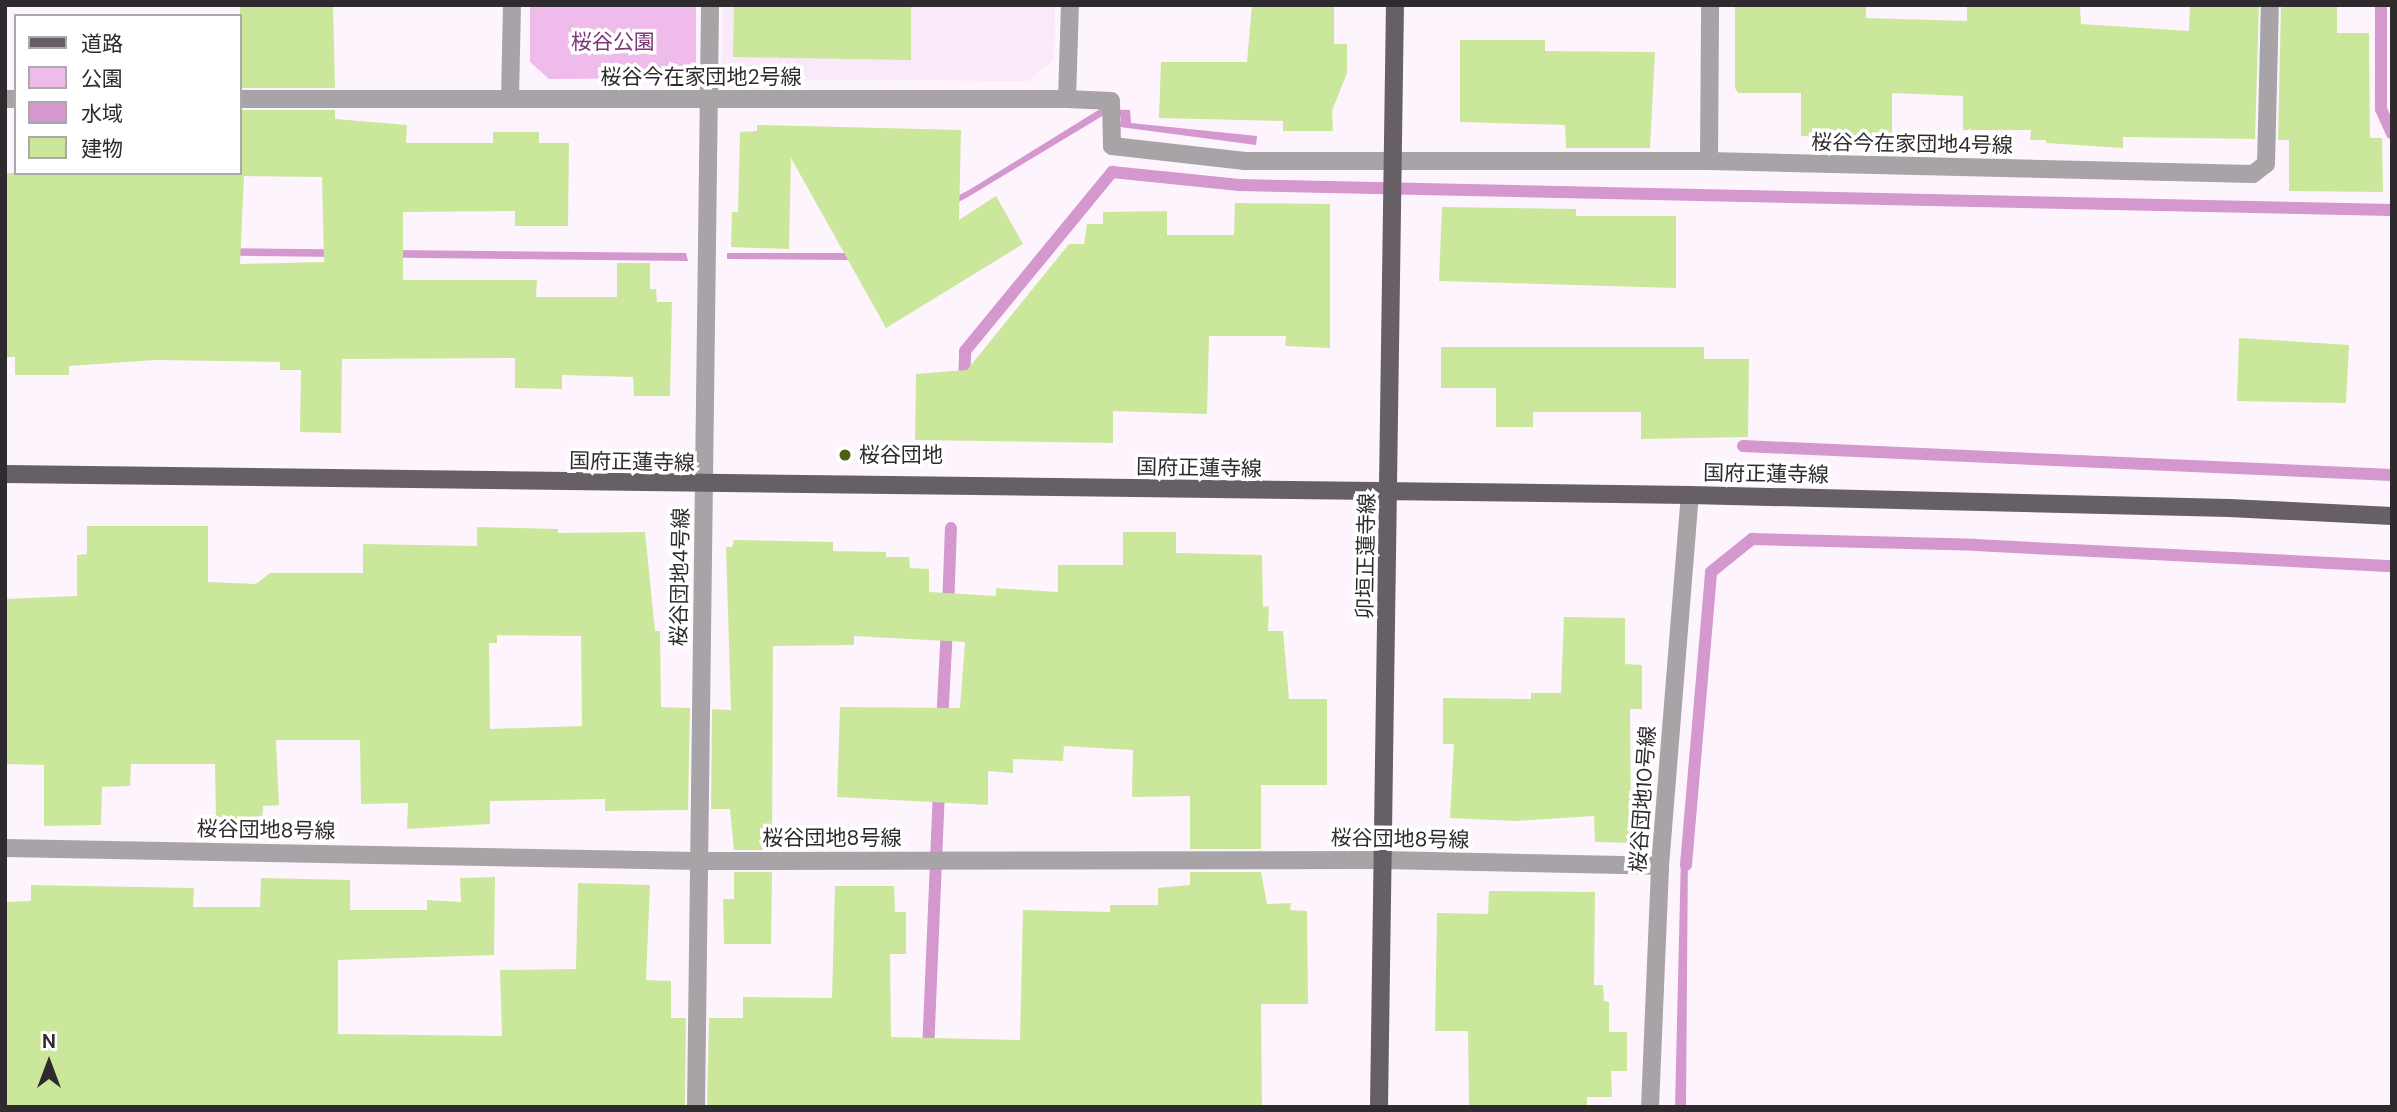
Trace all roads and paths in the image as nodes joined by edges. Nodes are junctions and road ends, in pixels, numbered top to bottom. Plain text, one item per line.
1 (512, 5) edge
2 (710, 5) edge
3 (1070, 5) edge
4 (1395, 5) edge
5 (1710, 5) edge
6 (2270, 5) edge
7 (242, 99) edge
8 (510, 99) junction
9 (1067, 99) junction
10 (709, 100) junction
11 (1709, 161) junction
12 (1394, 163) junction
13 (5, 474) edge
14 (705, 486) junction
15 (1391, 494) junction
16 (1690, 495) junction
17 (2392, 516) edge
18 (5, 848) edge
19 (1382, 860) junction
20 (698, 861) junction
21 (1660, 866) junction
22 (696, 1107) edge
23 (1379, 1107) edge
24 (1650, 1107) edge

1 - 8 street
2 - 10 street, 桜谷団地4号線
3 - 9 street
4 - 12 main road, 卯垣正蓮寺線
5 - 11 street
6 - 11 street, 桜谷今在家団地4号線
7 - 8 street, 桜谷今在家団地2号線
8 - 10 street, 桜谷今在家団地2号線
9 - 10 street, 桜谷今在家団地2号線
9 - 12 street, 桜谷今在家団地2号線
10 - 14 street, 桜谷団地4号線
11 - 12 street, 桜谷今在家団地4号線
12 - 15 main road, 卯垣正蓮寺線
13 - 14 main road, 国府正蓮寺線
14 - 15 main road, 国府正蓮寺線
14 - 20 street, 桜谷団地4号線
15 - 16 main road, 国府正蓮寺線
15 - 19 main road, 卯垣正蓮寺線
16 - 17 main road, 国府正蓮寺線
16 - 21 street, 桜谷団地10号線
18 - 20 street, 桜谷団地8号線
19 - 20 street, 桜谷団地8号線
19 - 21 street, 桜谷団地8号線
19 - 23 main road, 卯垣正蓮寺線
20 - 22 street, 桜谷団地4号線
21 - 24 street, 桜谷団地10号線

